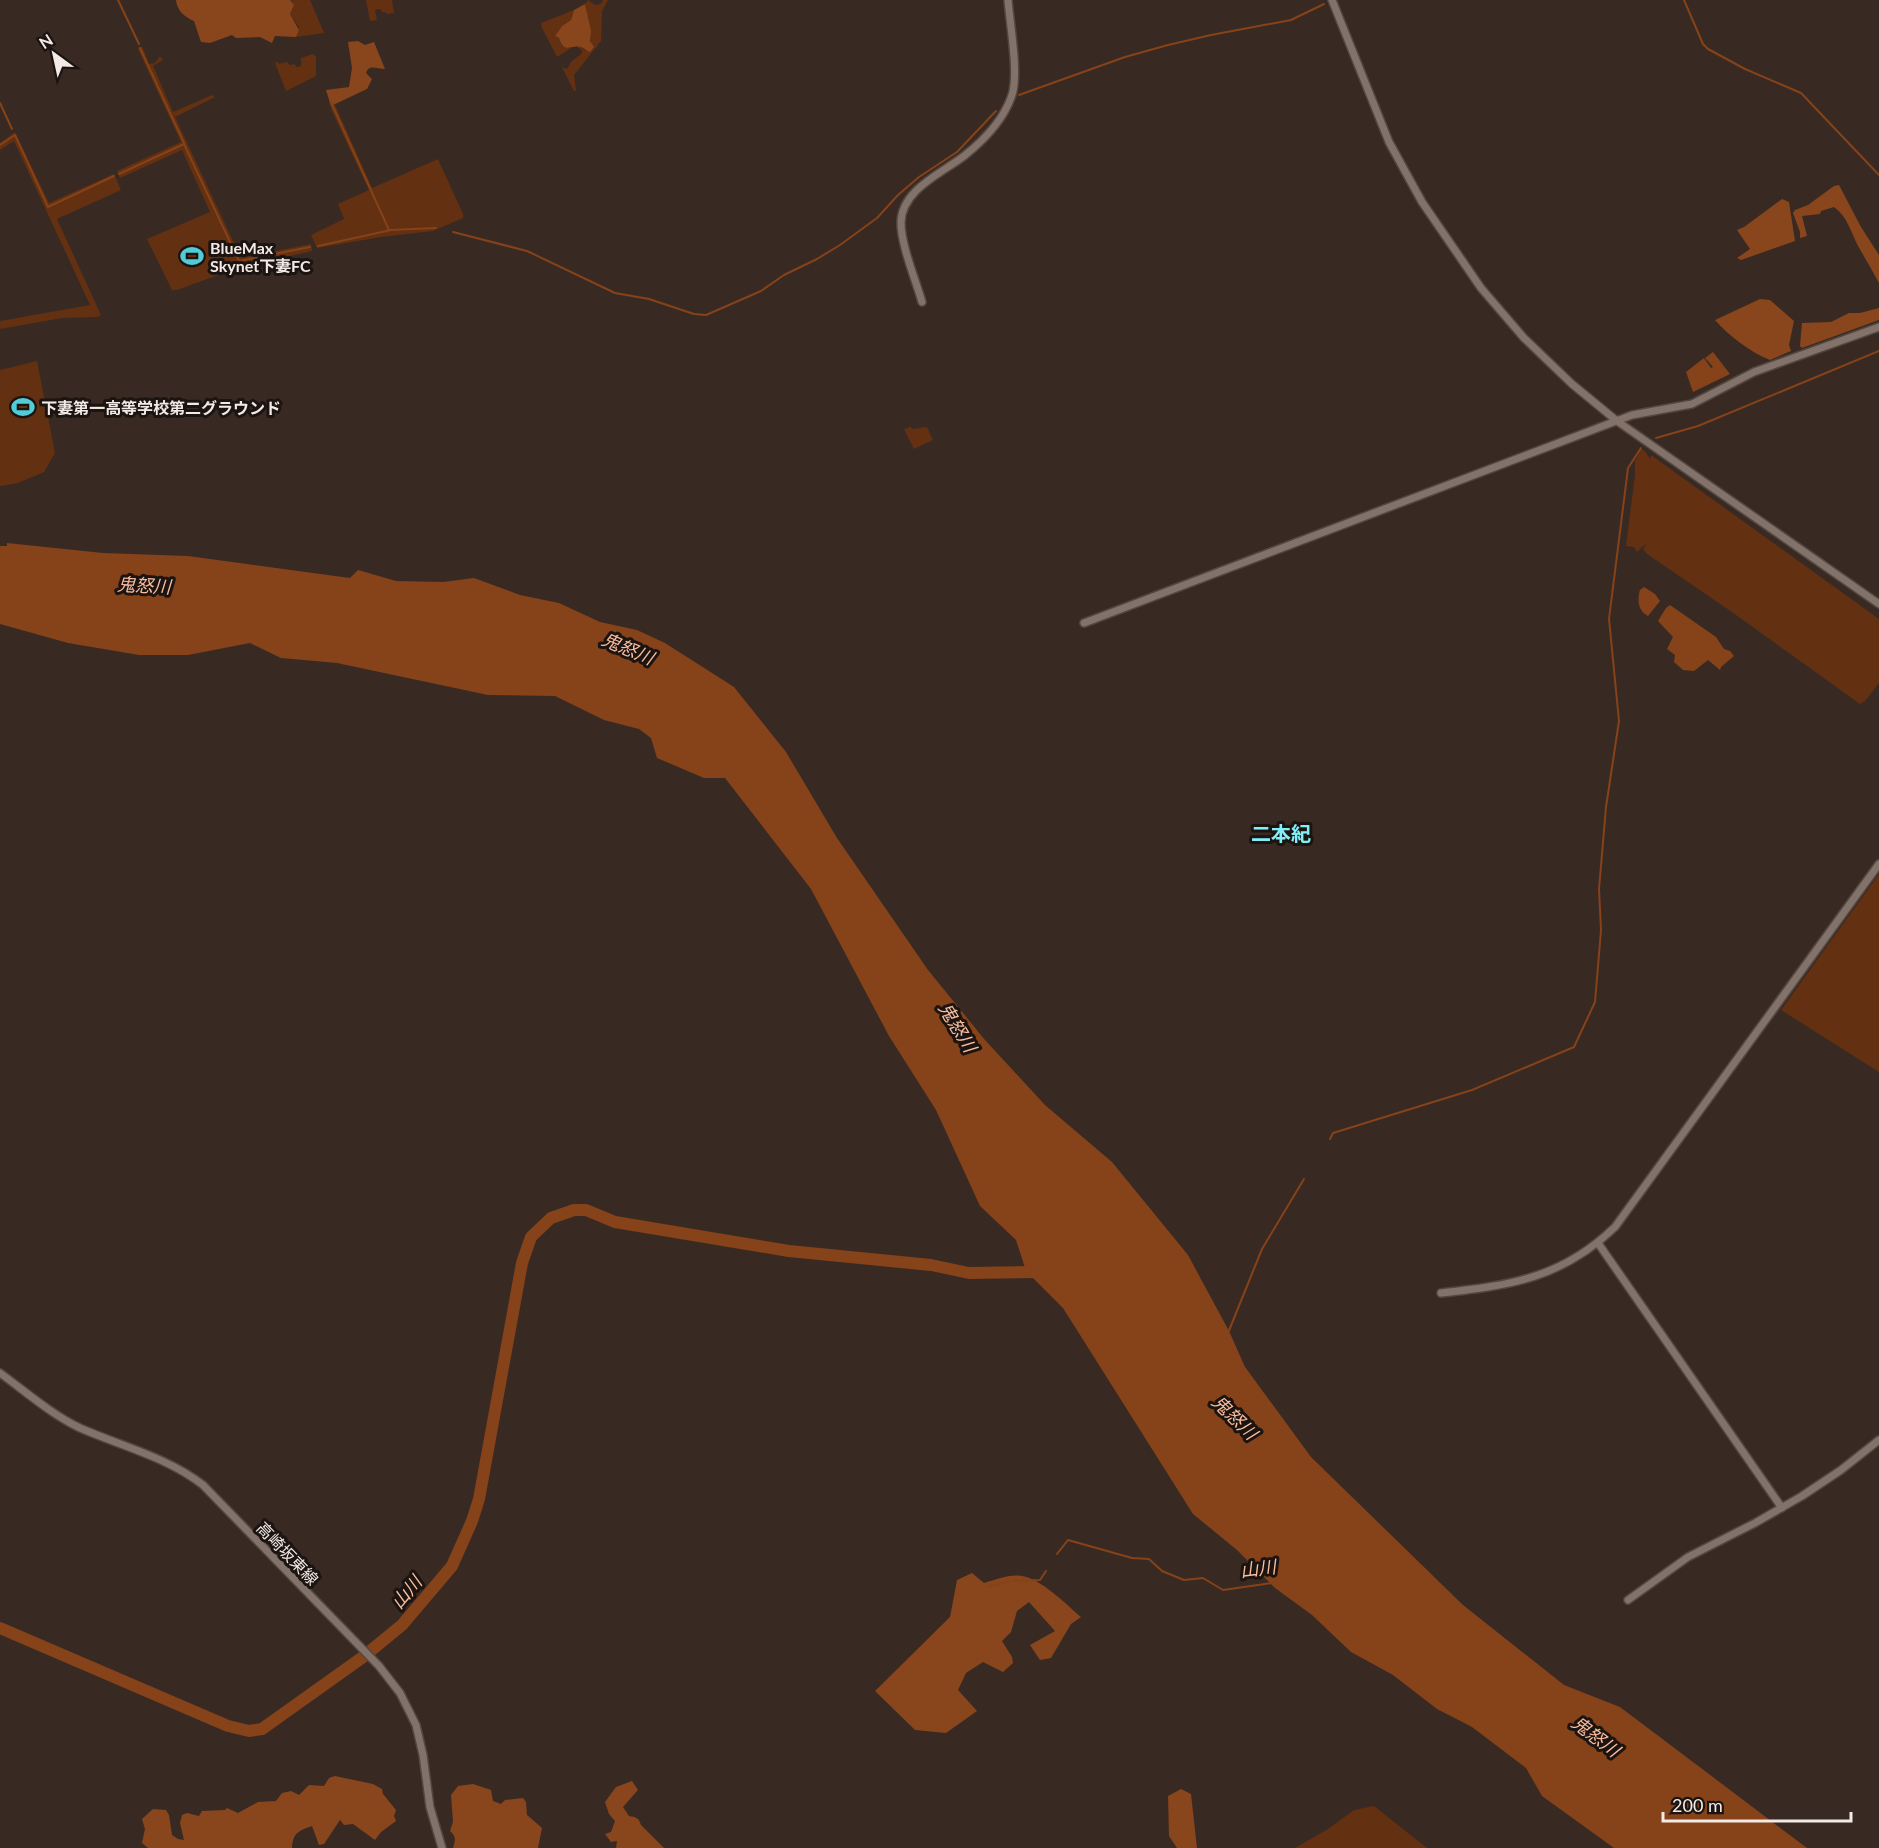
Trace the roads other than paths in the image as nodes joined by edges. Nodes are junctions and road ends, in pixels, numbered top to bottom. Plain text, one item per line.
1 (1008, 0) edge
2 (1332, 0) edge
3 (922, 302) dead end
4 (1879, 327) edge
5 (1617, 421) junction
6 (1879, 604) edge
7 (1084, 623) dead end
8 (1879, 864) edge
9 (1598, 1243) junction
10 (1442, 1293) dead end
11 (0, 1373) edge
12 (1879, 1440) edge
13 (1782, 1508) junction
14 (1628, 1600) dead end
15 (442, 1848) edge

1 - 3 street
2 - 5 street
4 - 5 street
5 - 6 street
5 - 7 street
8 - 9 street
9 - 10 street
9 - 13 street
11 - 15 street, 高崎坂東線
12 - 13 street
13 - 14 street

